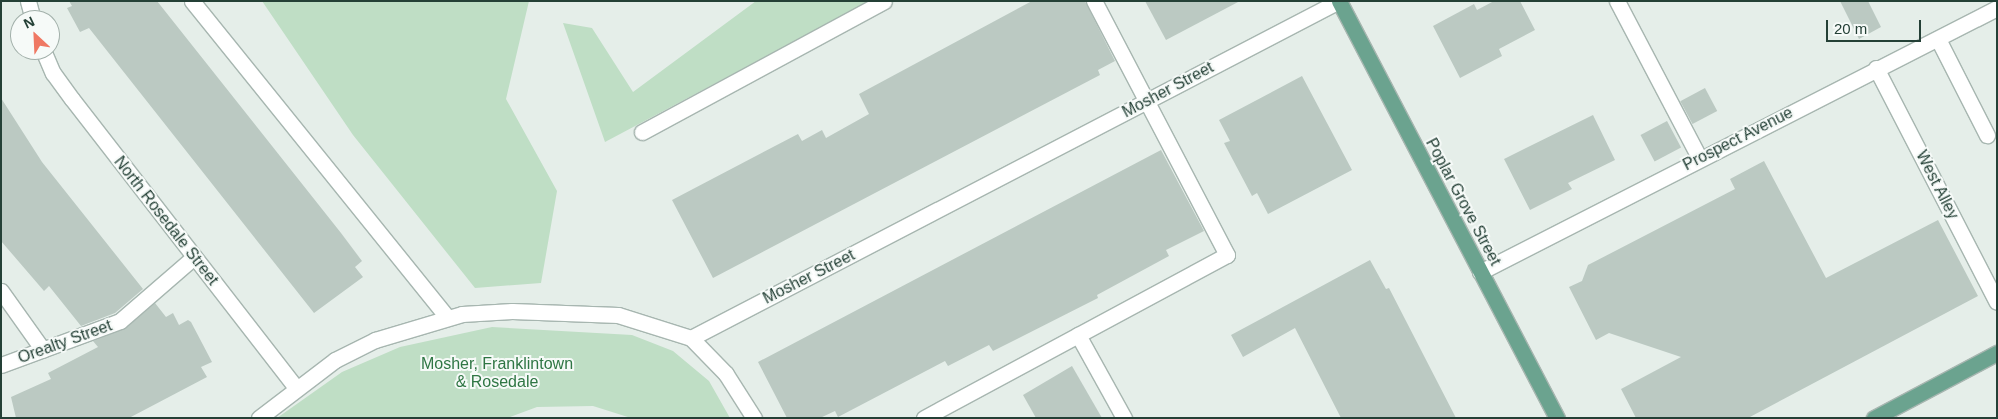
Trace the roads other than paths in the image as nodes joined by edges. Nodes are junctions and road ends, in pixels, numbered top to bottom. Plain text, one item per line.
1 (192, 1) edge
2 (884, 1) edge
3 (1094, 1) edge
4 (1339, 1) edge
5 (1617, 1) edge
6 (1997, 8) edge
7 (1938, 38) junction
8 (47, 60) edge
9 (1876, 68) junction
10 (1147, 101) junction
11 (642, 132) dead end
12 (1987, 135) dead end
13 (1700, 158) junction
14 (194, 257) junction
15 (1480, 272) junction
16 (1, 292) edge
17 (1997, 302) edge
18 (448, 318) junction
19 (1078, 335) junction
20 (691, 338) junction
21 (43, 350) junction
22 (1997, 353) edge
23 (1, 365) edge
24 (296, 388) junction
25 (945, 412) edge
26 (259, 418) edge
27 (754, 418) edge
28 (924, 418) edge
29 (1124, 418) edge
30 (1557, 418) edge
31 (1874, 418) edge

1 - 18 street
2 - 11 street
3 - 10 street
4 - 10 street, Mosher Street
4 - 15 main road, Poplar Grove Street
5 - 13 street
6 - 7 street, Prospect Avenue
7 - 9 street, Prospect Avenue
7 - 12 street
8 - 14 street, North Rosedale Street
9 - 13 street, Prospect Avenue
9 - 17 street, West Alley
10 - 19 street
10 - 20 street, Mosher Street
13 - 15 street, Prospect Avenue
14 - 21 street, Orealty Street
14 - 24 street, North Rosedale Street
15 - 30 main road, Poplar Grove Street
16 - 21 street
18 - 20 street
18 - 24 street
19 - 25 street
19 - 29 street
20 - 27 street
21 - 23 street, Orealty Street
22 - 31 main road
24 - 26 street
25 - 28 street

